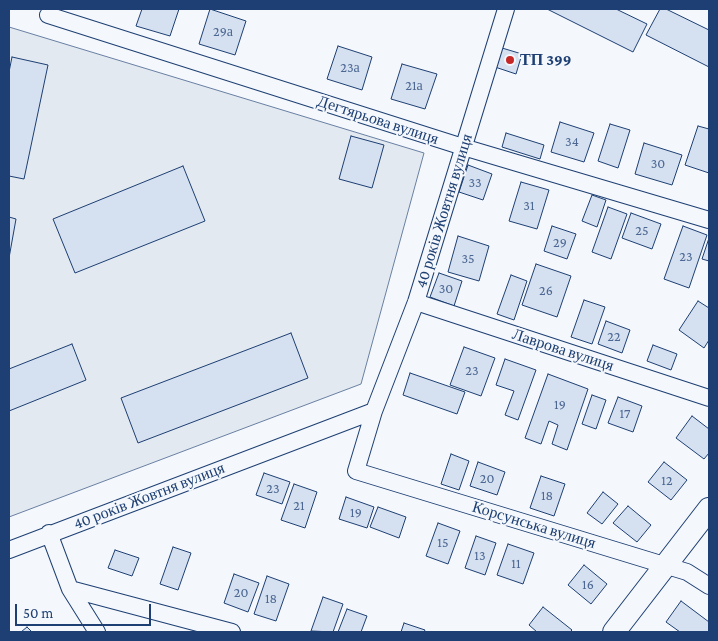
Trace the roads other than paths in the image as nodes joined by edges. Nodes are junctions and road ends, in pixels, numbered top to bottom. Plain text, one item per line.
1 (506, 9) edge
2 (48, 14) dead end
3 (463, 147) junction
4 (709, 220) edge
5 (416, 302) junction
6 (709, 398) edge
7 (374, 411) junction
8 (356, 470) joint
9 (709, 509) edge
10 (49, 533) junction
11 (9, 550) edge
12 (666, 566) junction
13 (709, 586) edge
14 (70, 589) junction
15 (97, 632) edge
16 (232, 632) edge
17 (614, 632) edge

1 - 3 street, 40 років Жовтня вулиця
2 - 3 street, Дегтярьова вулиця
3 - 4 street, Дегтярьова вулиця
3 - 5 street, 40 років Жовтня вулиця
5 - 6 street, Лаврова вулиця
5 - 7 street, 40 років Жовтня вулиця
7 - 8 street, 40 років Жовтня вулиця
7 - 10 street, 40 років Жовтня вулиця
8 - 12 street, Корсунська вулиця
9 - 12 street
10 - 11 street, 40 років Жовтня вулиця
10 - 14 street
12 - 13 street, Корсунська вулиця
12 - 17 street
14 - 15 street
14 - 16 street

